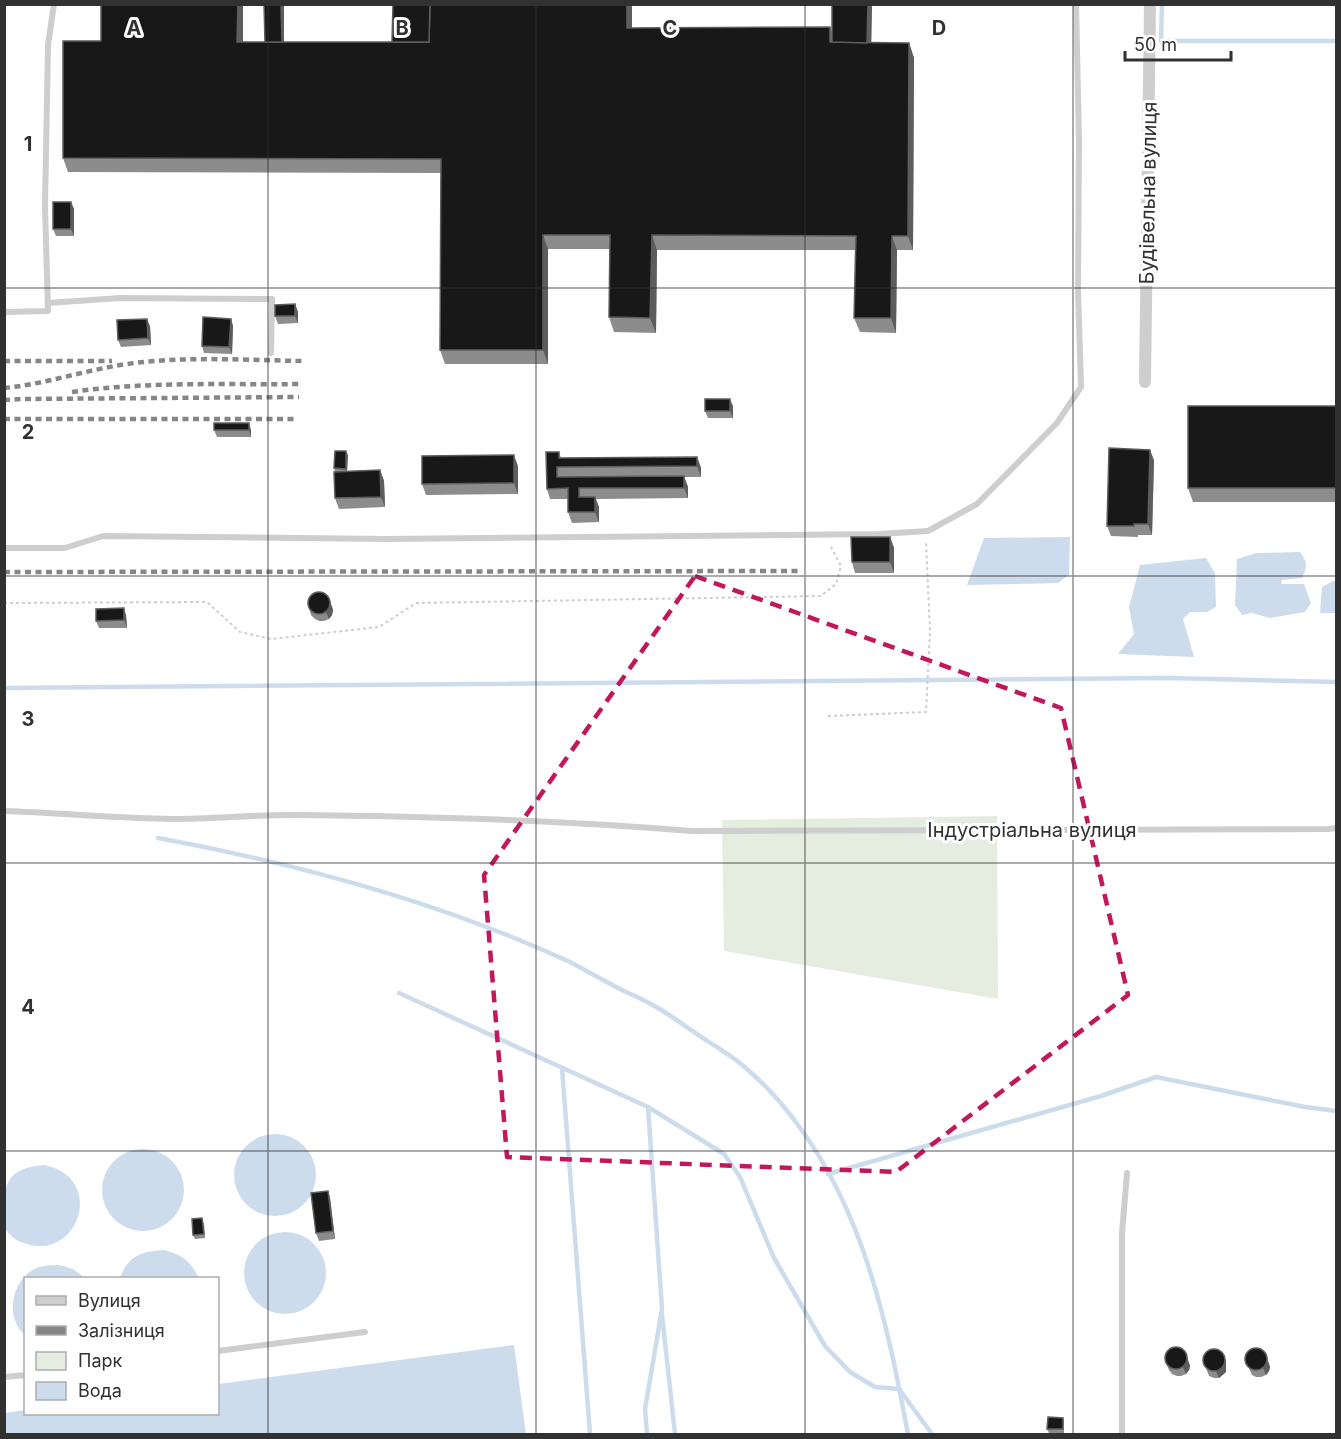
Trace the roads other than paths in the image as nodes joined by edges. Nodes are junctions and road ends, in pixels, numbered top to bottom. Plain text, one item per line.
1 (54, 4) edge
2 (1076, 4) edge
3 (1150, 4) edge
4 (48, 303) junction
5 (4, 312) edge
6 (271, 352) dead end
7 (1145, 382) dead end
8 (4, 548) edge
9 (4, 811) edge
10 (1336, 828) edge
11 (1127, 1173) dead end
12 (365, 1332) dead end
13 (219, 1351) edge
14 (24, 1375) edge
15 (4, 1377) edge
16 (1122, 1434) edge

1 - 4 lane
2 - 8 lane
3 - 7 street, Будівельна вулиця
4 - 5 lane
4 - 6 lane
9 - 10 lane, Індустріальна вулиця
11 - 16 lane
12 - 13 lane
14 - 15 lane

